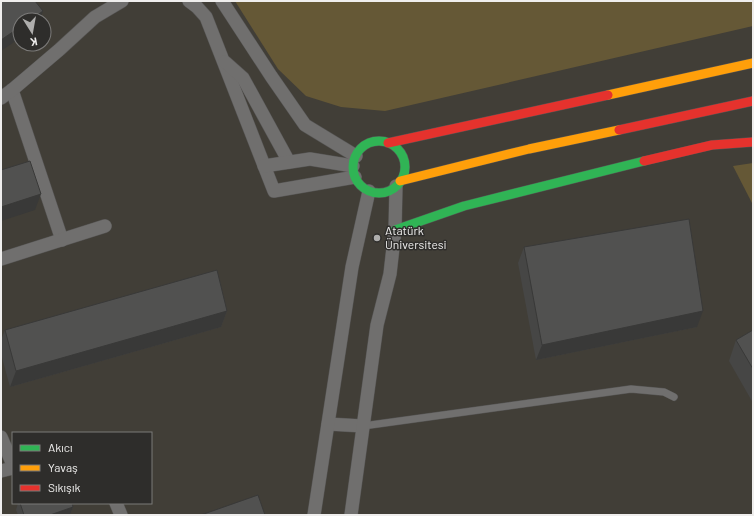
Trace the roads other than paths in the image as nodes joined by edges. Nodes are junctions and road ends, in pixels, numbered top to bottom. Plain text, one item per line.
1 (122, 1) edge
2 (189, 1) edge
3 (222, 1) edge
4 (222, 59) junction
5 (753, 64) edge
6 (12, 90) junction
7 (1, 98) edge
8 (753, 101) edge
9 (753, 142) edge
10 (388, 143) junction
11 (289, 162) junction
12 (264, 166) junction
13 (354, 166) junction
14 (398, 184) junction
15 (369, 191) junction
16 (105, 226) dead end
17 (395, 230) junction
18 (62, 240) junction
19 (1, 260) edge
20 (674, 396) dead end
21 (328, 424) junction
22 (363, 426) junction
23 (1, 437) edge
24 (12, 464) edge
25 (12, 466) edge
26 (1, 471) edge
27 (116, 504) edge
28 (121, 515) edge
29 (314, 515) edge
30 (351, 515) edge

1 - 6 street
2 - 4 street
3 - 13 street
4 - 11 street
4 - 12 street
5 - 10 main road
6 - 7 street
6 - 18 street
8 - 14 main road
9 - 17 main road
10 - 13 main road
10 - 14 main road
11 - 12 street
11 - 13 street
12 - 13 street
13 - 15 main road
14 - 15 main road
14 - 17 street
15 - 21 street
16 - 18 street
17 - 22 street
18 - 19 street
20 - 22 lane
21 - 22 street
21 - 29 street
22 - 30 street
23 - 24 street
25 - 26 street
27 - 28 street

